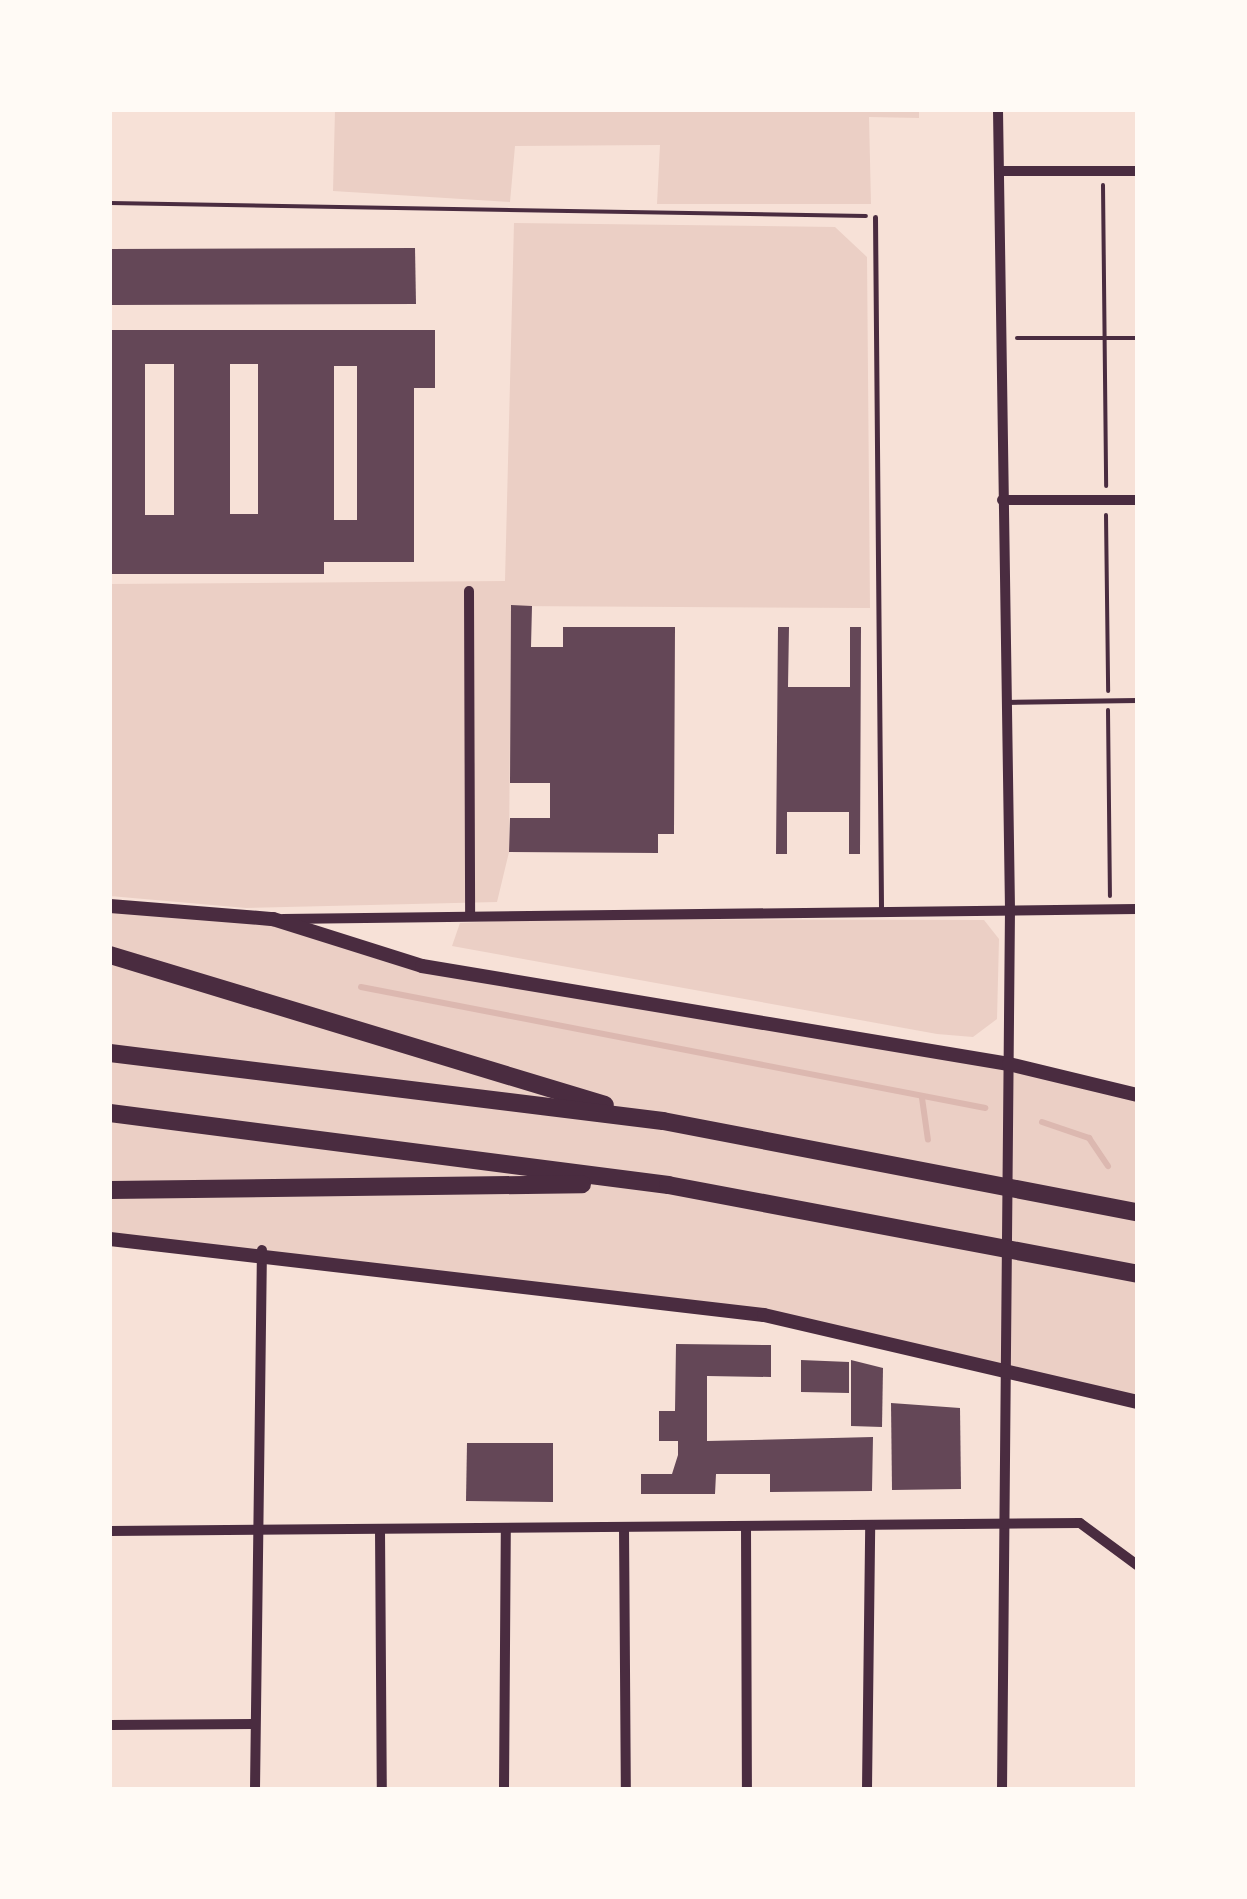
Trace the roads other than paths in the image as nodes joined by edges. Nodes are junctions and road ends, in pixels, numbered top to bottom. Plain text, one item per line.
1 (998, 110) edge
2 (999, 171) junction
3 (1137, 171) edge
4 (876, 216) road end
5 (1002, 500) junction
6 (1137, 500) edge
7 (469, 591) dead end
8 (1137, 700) edge
9 (1005, 702) junction
10 (110, 906) edge
11 (881, 908) junction
12 (1010, 909) junction
13 (1137, 909) edge
14 (470, 916) junction
15 (273, 919) junction
16 (110, 955) edge
17 (110, 1053) edge
18 (1008, 1064) junction
19 (1137, 1095) edge
20 (110, 1114) edge
21 (663, 1121) junction
22 (668, 1186) junction
23 (110, 1190) edge
24 (1137, 1212) edge
25 (110, 1239) edge
26 (262, 1250) junction
27 (1137, 1274) edge
28 (1002, 1369) junction
29 (1137, 1402) edge
30 (1004, 1523) junction
31 (870, 1525) junction
32 (746, 1526) junction
33 (624, 1528) junction
34 (506, 1529) junction
35 (380, 1530) junction
36 (110, 1531) edge
37 (255, 1532) junction
38 (1137, 1565) edge
39 (254, 1724) junction
40 (110, 1725) edge
41 (256, 1789) edge
42 (382, 1789) edge
43 (504, 1789) edge
44 (626, 1789) edge
45 (747, 1789) edge
46 (867, 1789) edge
47 (1002, 1789) edge

1 - 2 street
2 - 3 street
2 - 5 street
4 - 11 lane
5 - 6 street
5 - 9 street
7 - 14 street
8 - 9 lane
9 - 12 street
10 - 15 main road
11 - 12 street
11 - 14 street
12 - 13 street
12 - 18 street
14 - 15 street
15 - 18 main road
16 - 21 highway
17 - 21 highway
18 - 19 main road
18 - 28 street
20 - 22 highway
21 - 24 highway
22 - 23 highway
22 - 27 highway
25 - 26 main road
26 - 28 main road
26 - 37 street
28 - 29 main road
28 - 30 street
30 - 31 street
30 - 38 street
30 - 47 street
31 - 32 street
31 - 46 street
32 - 33 street
32 - 45 street
33 - 34 street
33 - 44 street
34 - 35 street
34 - 43 street
35 - 37 street
35 - 42 street
36 - 37 street
37 - 39 street
39 - 40 street
39 - 41 street

